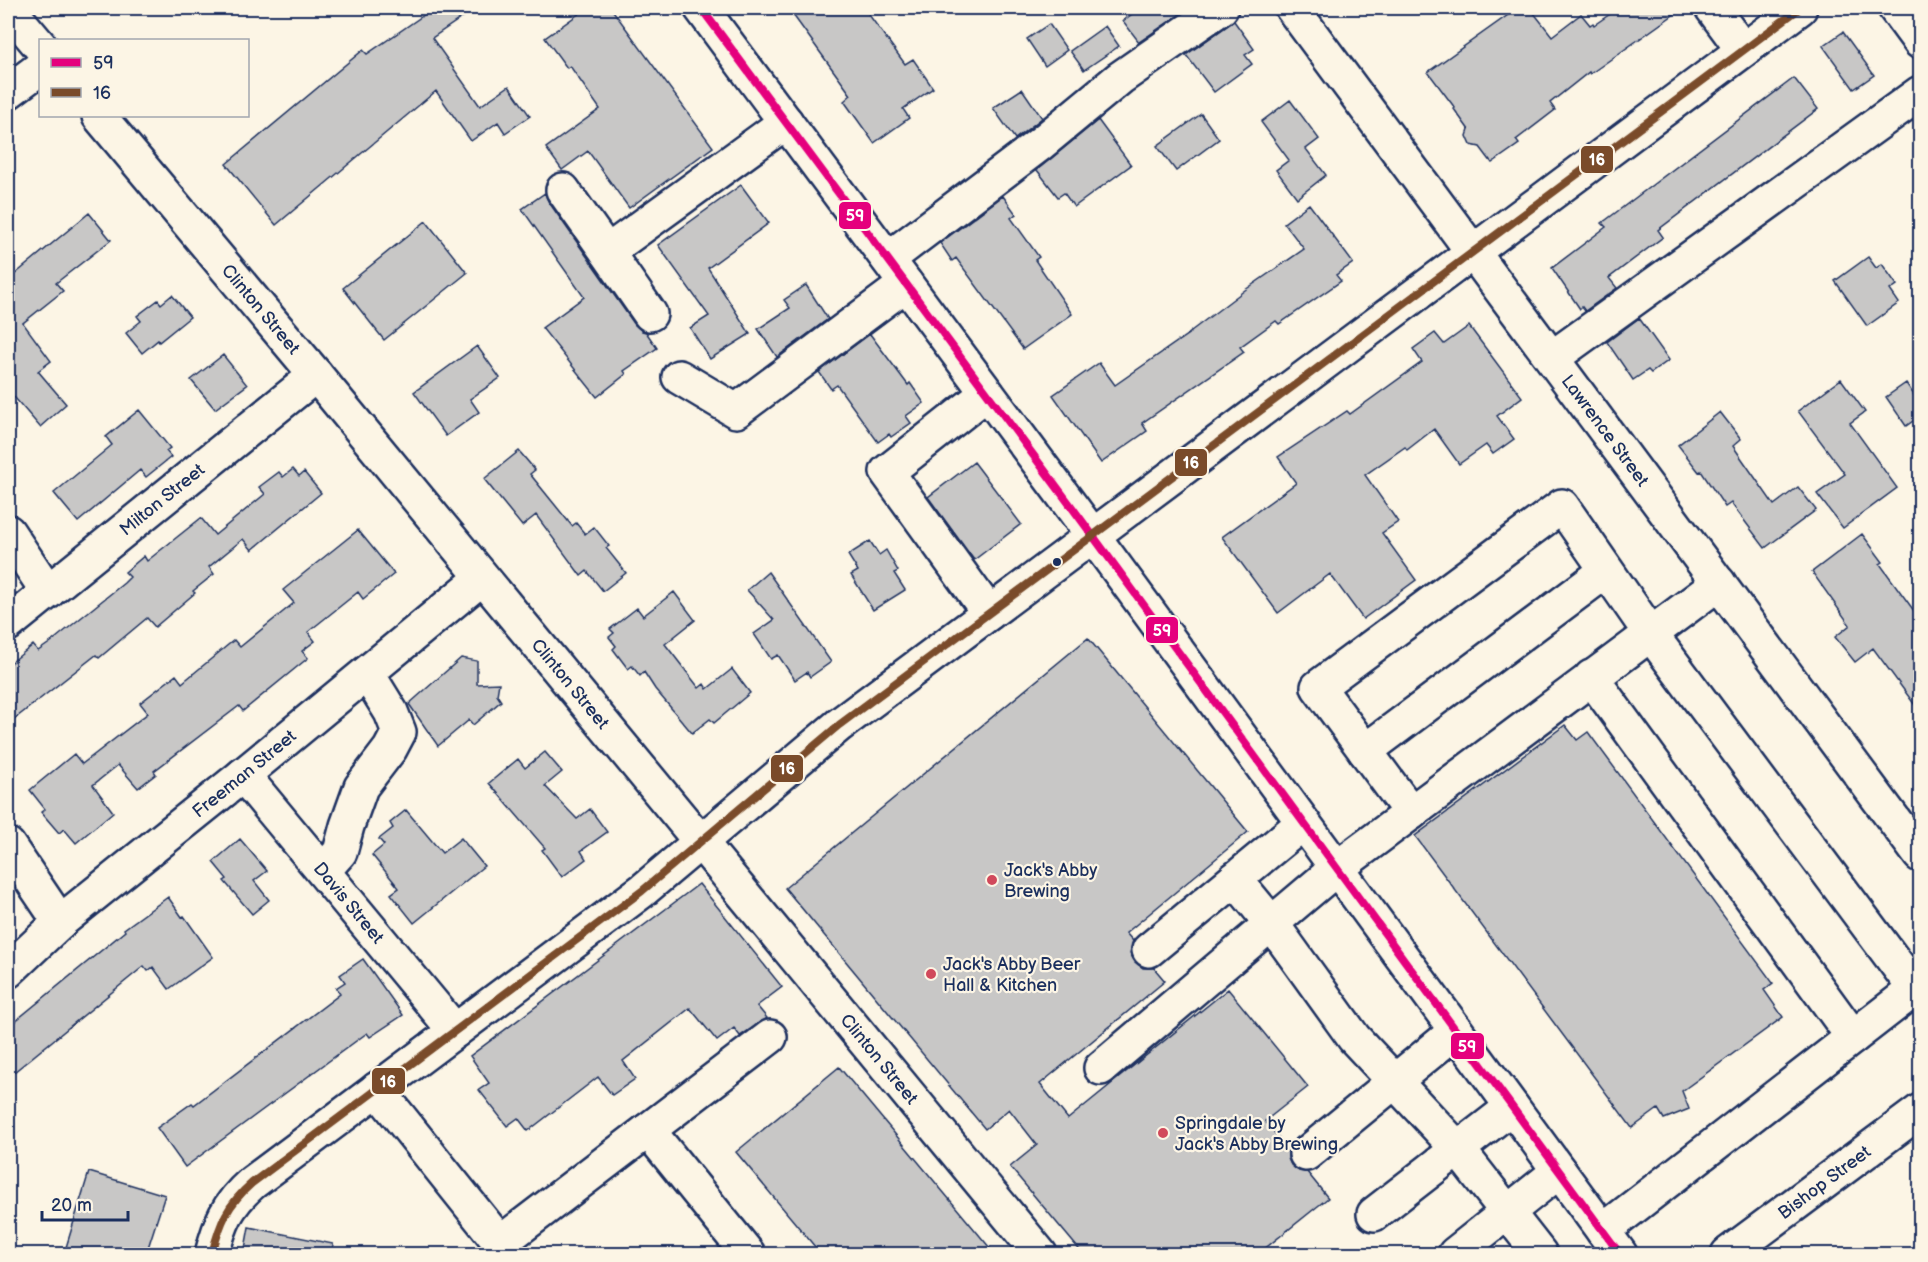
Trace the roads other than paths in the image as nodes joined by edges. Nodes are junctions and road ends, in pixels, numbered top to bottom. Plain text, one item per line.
1 (701, 8) edge
2 (1221, 8) edge
3 (1292, 8) edge
4 (1712, 8) edge
5 (1800, 8) edge
6 (1895, 8) edge
7 (14, 9) edge
8 (1920, 42) edge
9 (39, 45) edge
10 (1743, 50) junction
11 (39, 69) edge
12 (8, 92) edge
13 (1920, 93) edge
14 (100, 117) edge
15 (786, 122) junction
16 (563, 190) dead end
17 (607, 252) junction
18 (1473, 252) junction
19 (897, 271) junction
20 (650, 314) dead end
21 (1552, 358) junction
22 (316, 375) junction
23 (679, 377) dead end
24 (987, 393) junction
25 (8, 532) edge
26 (1093, 535) junction
27 (1606, 571) junction
28 (482, 578) junction
29 (1719, 583) junction
30 (48, 592) junction
31 (989, 613) junction
32 (8, 624) edge
33 (1650, 633) junction
34 (367, 673) junction
35 (1591, 677) junction
36 (1365, 751) junction
37 (243, 775) junction
38 (1411, 813) junction
39 (1303, 823) junction
40 (700, 842) junction
41 (8, 845) edge
42 (1920, 855) edge
43 (1337, 868) junction
44 (323, 871) junction
45 (1235, 879) junction
46 (60, 922) junction
47 (1272, 924) junction
48 (1149, 950) dead end
49 (8, 971) edge
50 (1918, 987) edge
51 (455, 1031) junction
52 (1456, 1031) junction
53 (770, 1037) dead end
54 (1853, 1037) junction
55 (1101, 1068) dead end
56 (1395, 1081) junction
57 (377, 1089) junction
58 (1512, 1107) junction
59 (1920, 1111) edge
60 (648, 1130) junction
61 (1458, 1149) junction
62 (1306, 1154) dead end
63 (1559, 1171) junction
64 (1508, 1212) junction
65 (1374, 1214) dead end
66 (1612, 1243) edge
67 (505, 1249) edge
68 (212, 1254) edge
69 (748, 1254) edge
70 (1040, 1254) edge
71 (1455, 1254) edge
72 (1540, 1254) edge
73 (1728, 1254) edge

1 - 15 street
2 - 19 street
3 - 18 street, Lawrence Street
4 - 10 street
5 - 10 street
6 - 8 street
7 - 9 street
10 - 18 street
11 - 12 street
13 - 21 street
14 - 22 street, Clinton Street
15 - 17 street
15 - 19 street
16 - 17 street
17 - 20 street
18 - 21 street, Lawrence Street
18 - 26 street
19 - 23 street
19 - 24 street
21 - 29 street, Lawrence Street
22 - 28 street, Clinton Street
22 - 30 street, Milton Street
24 - 26 street
24 - 31 street
25 - 30 street
26 - 31 street
26 - 39 street
27 - 33 street
27 - 36 street
27 - 36 street
28 - 34 street, Freeman Street
28 - 40 street, Clinton Street
29 - 33 street
29 - 42 street, Lawrence Street
30 - 32 street, Milton Street
31 - 40 street
33 - 35 street
33 - 50 street
34 - 37 street, Freeman Street
34 - 44 street
35 - 38 street
35 - 54 street
36 - 38 street
37 - 44 street, Davis Street
37 - 46 street, Freeman Street
38 - 43 street
39 - 43 street
39 - 45 street
40 - 51 street
40 - 70 street, Clinton Street
41 - 46 street
43 - 47 street
43 - 52 street
44 - 51 street, Davis Street
45 - 47 street
45 - 48 street
46 - 49 street, Freeman Street
47 - 55 street
47 - 56 street
50 - 54 street
51 - 57 street
52 - 56 street
52 - 58 street
53 - 60 street
54 - 66 street
56 - 61 street
56 - 62 street
57 - 67 street
57 - 68 street
58 - 61 street
58 - 63 street
59 - 73 street, Bishop Street
60 - 67 street
60 - 69 street
61 - 64 street
61 - 65 street
63 - 64 street
63 - 66 street
64 - 71 street
64 - 72 street

